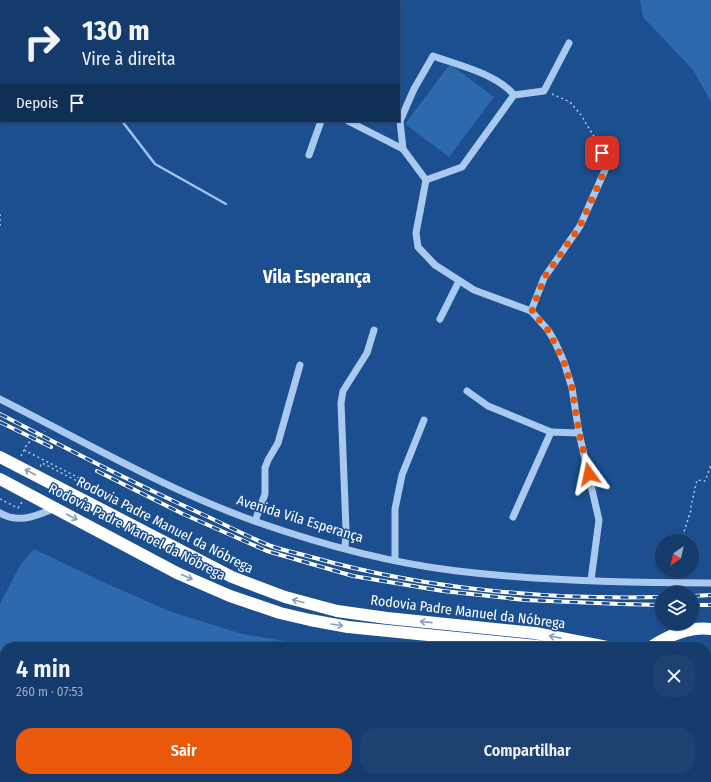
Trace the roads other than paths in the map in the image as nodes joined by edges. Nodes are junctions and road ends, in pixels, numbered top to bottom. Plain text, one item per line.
1 (569, 43) dead end
2 (514, 95) junction
3 (321, 122) edge
4 (350, 122) edge
5 (599, 145) road end
6 (403, 149) junction
7 (309, 154) dead end
8 (426, 180) junction
9 (459, 282) junction
10 (532, 311) junction
11 (440, 319) dead end
12 (374, 330) dead end
13 (300, 365) dead end
14 (467, 391) dead end
15 (0, 399) edge
16 (424, 420) dead end
17 (551, 432) junction
18 (579, 433) junction
19 (0, 456) edge
20 (0, 479) edge
21 (55, 508) junction
22 (0, 513) edge
23 (513, 516) dead end
24 (255, 521) junction
25 (345, 548) junction
26 (395, 560) junction
27 (591, 580) junction
28 (711, 583) edge
29 (711, 629) edge
30 (497, 642) edge
31 (581, 642) edge
32 (659, 642) edge

1 - 2 street
2 - 6 street
2 - 8 street
3 - 7 street
4 - 6 street
5 - 10 street
6 - 8 street
8 - 9 street
9 - 10 street
9 - 11 street
10 - 18 street
12 - 25 street
13 - 24 street
14 - 17 street
15 - 24 street, Avenida Vila Esperança
16 - 26 street
17 - 18 street
17 - 23 street
18 - 27 street
31 -> 19 highway, Rodovia Padre Manuel da Nóbrega
20 - 21 highway, Rodovia Padre Manoel da Nóbrega
21 - 22 street
21 -> 30 highway, Rodovia Padre Manoel da Nóbrega
24 - 25 street, Avenida Vila Esperança
25 - 26 street, Avenida Vila Esperança
26 - 27 street, Avenida Vila Esperança
27 - 28 street, Avenida Vila Esperança
29 - 32 highway

